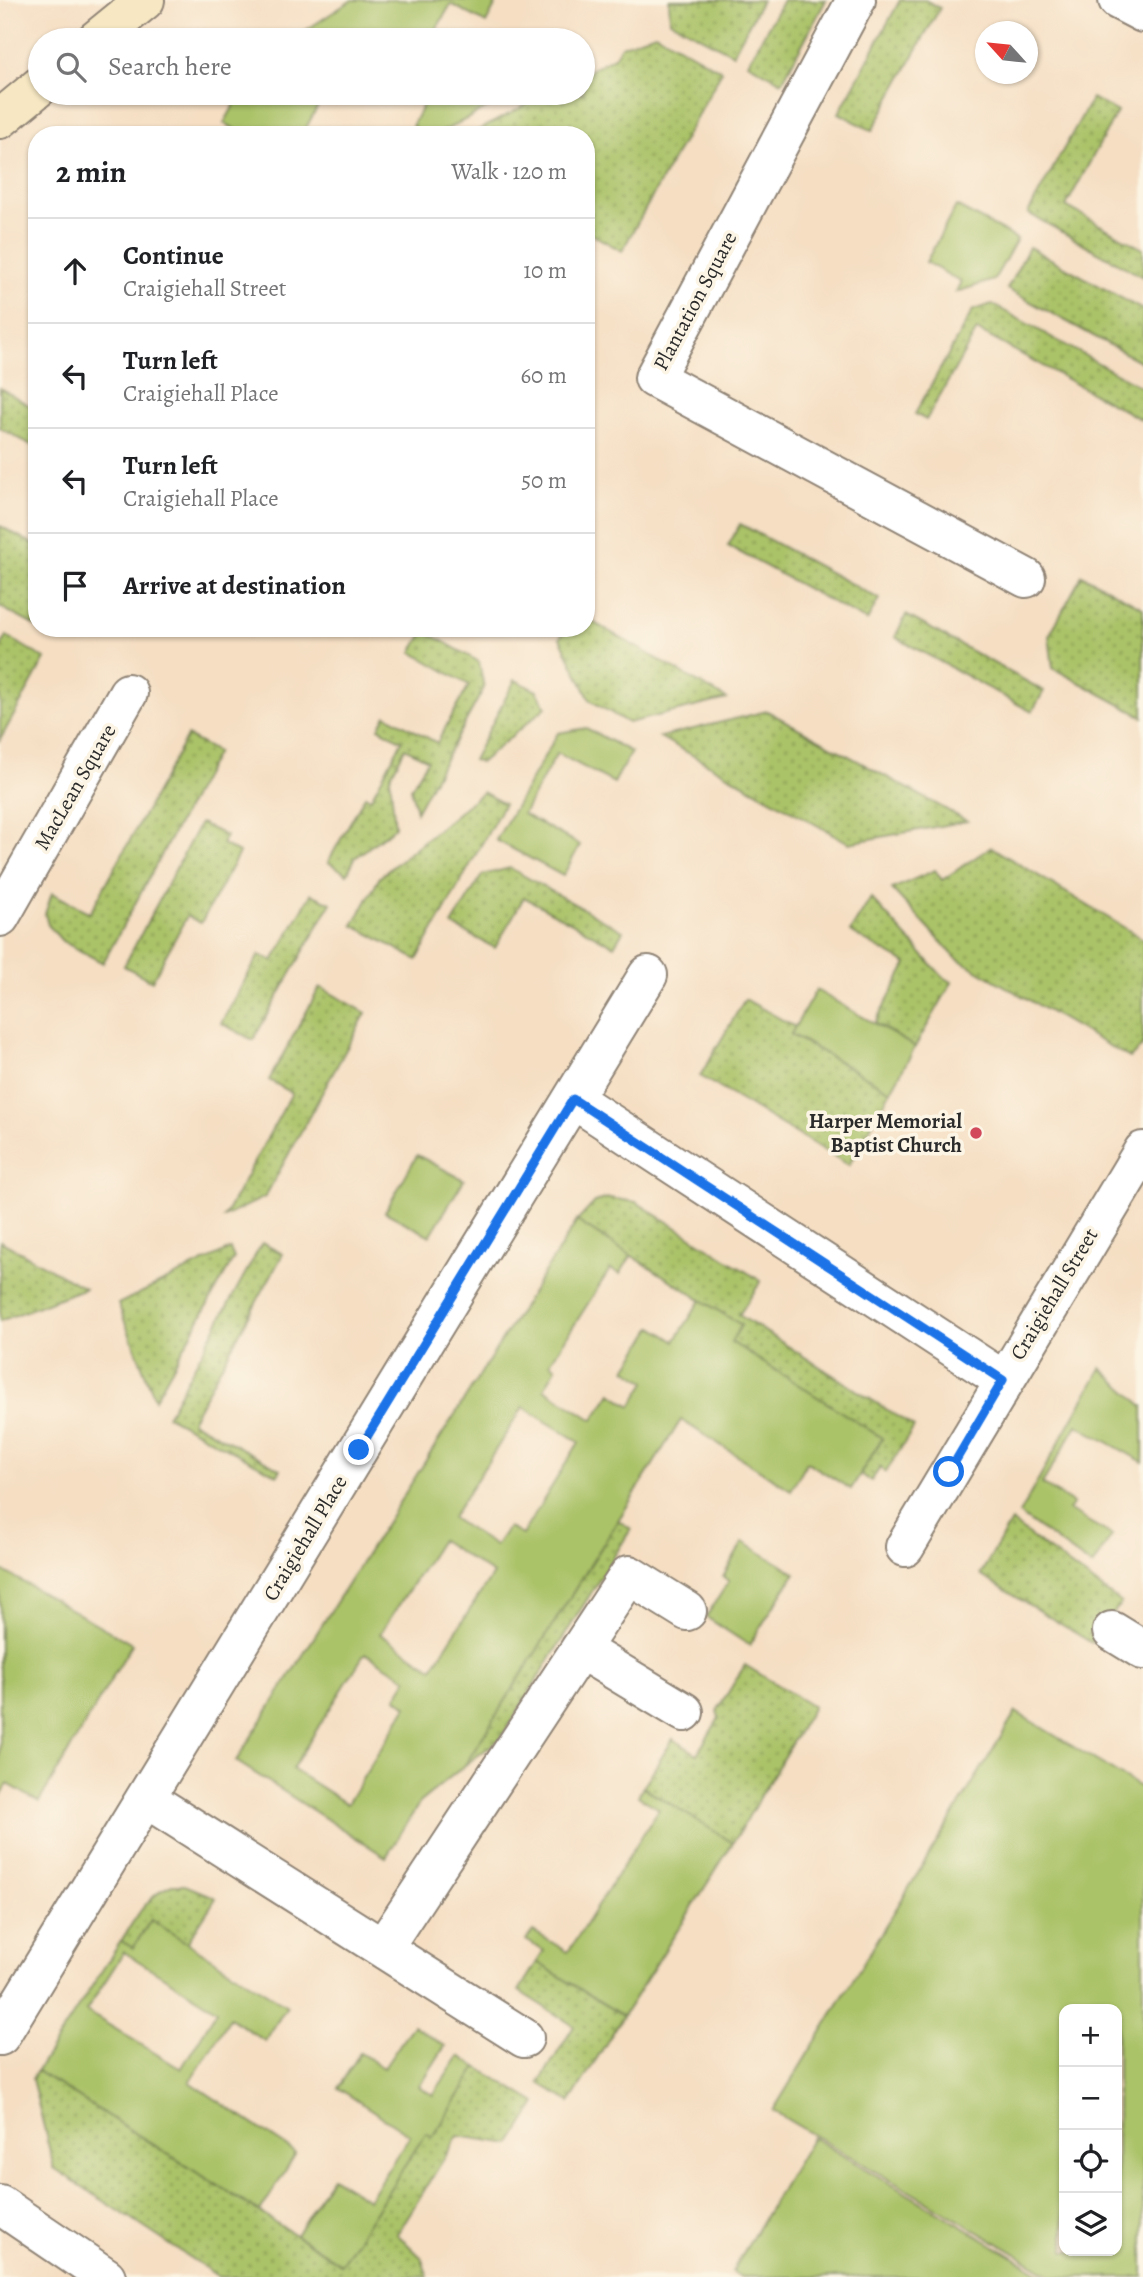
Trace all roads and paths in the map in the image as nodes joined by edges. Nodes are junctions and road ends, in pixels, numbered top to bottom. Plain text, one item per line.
1 (145, 0) edge
2 (856, 0) edge
3 (1118, 0) edge
4 (1143, 13) edge
5 (111, 28) edge
6 (28, 96) edge
7 (0, 119) edge
8 (1026, 578) dead end
9 (128, 693) dead end
10 (0, 917) edge
11 (648, 975) dead end
12 (573, 1099) junction
13 (1143, 1151) edge
14 (1003, 1380) junction
15 (905, 1547) dead end
16 (687, 1611) dead end
17 (580, 1649) junction
18 (684, 1712) dead end
19 (147, 1799) junction
20 (383, 1948) junction
21 (0, 2036) edge
22 (524, 2038) dead end
23 (0, 2205) edge
24 (106, 2277) edge

1 - 5 street
2 - 8 street, Plantation Square
3 - 4 street
6 - 7 street
9 - 10 street, MacLean Square
11 - 12 street, Craigiehall Place
12 - 14 street
12 - 19 street, Craigiehall Place
13 - 14 street, Craigiehall Street
14 - 15 street, Craigiehall Street
16 - 17 street
17 - 18 street
17 - 20 street
19 - 20 street
19 - 21 street, Craigiehall Place
20 - 22 street
23 - 24 street

